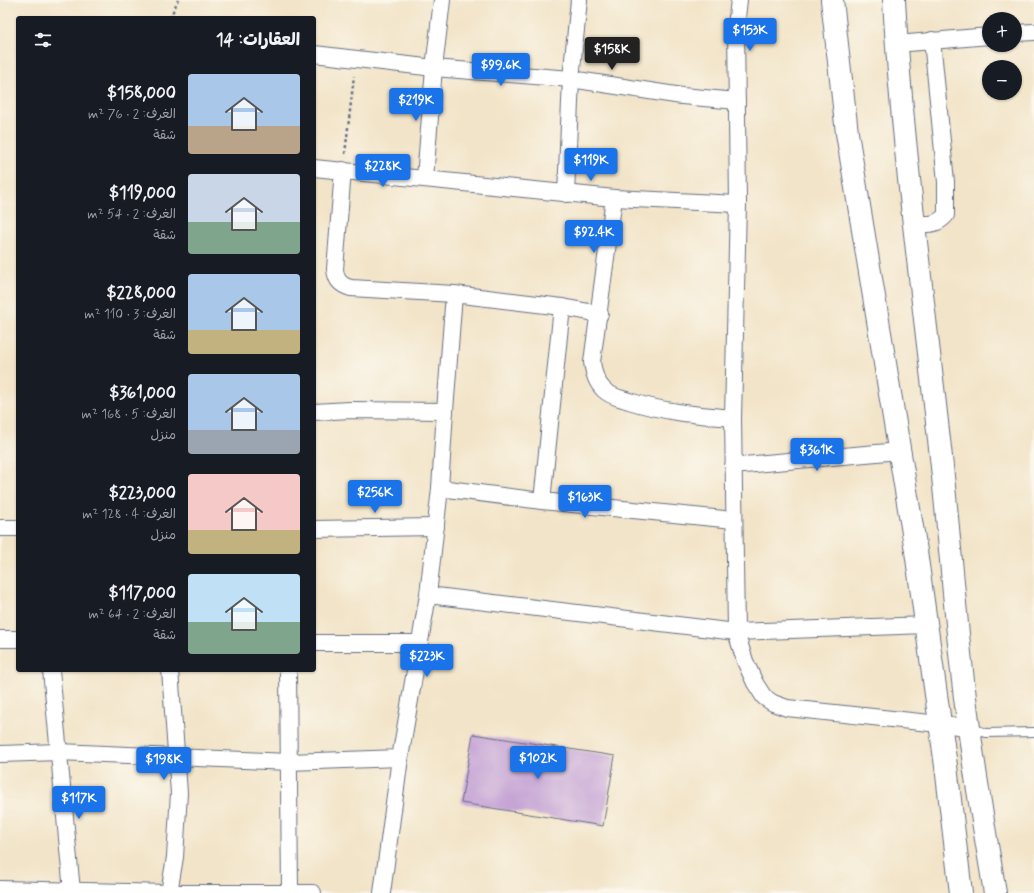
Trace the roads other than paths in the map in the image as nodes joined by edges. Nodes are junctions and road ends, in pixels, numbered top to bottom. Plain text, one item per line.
1 (442, 0) edge
2 (579, 0) edge
3 (739, 0) edge
4 (832, 0) edge
5 (894, 0) edge
6 (1034, 32) edge
7 (1022, 33) edge
8 (982, 36) edge
9 (932, 40) junction
10 (896, 44) junction
11 (316, 54) edge
12 (434, 68) junction
13 (571, 79) junction
14 (737, 101) junction
15 (316, 168) edge
16 (342, 170) junction
17 (426, 178) junction
18 (566, 194) junction
19 (614, 198) junction
20 (738, 204) junction
21 (915, 224) junction
22 (454, 294) junction
23 (562, 307) junction
24 (600, 314) junction
25 (445, 411) junction
26 (316, 412) edge
27 (733, 418) junction
28 (899, 451) junction
29 (733, 466) junction
30 (440, 488) junction
31 (542, 501) junction
32 (734, 520) junction
33 (436, 527) junction
34 (0, 528) edge
35 (16, 528) edge
36 (316, 529) edge
37 (428, 595) junction
38 (927, 625) junction
39 (736, 632) junction
40 (0, 639) edge
41 (16, 639) edge
42 (316, 643) edge
43 (419, 643) junction
44 (51, 672) edge
45 (170, 672) edge
46 (288, 672) edge
47 (940, 724) junction
48 (968, 727) junction
49 (1034, 732) edge
50 (59, 752) junction
51 (0, 754) edge
52 (177, 758) junction
53 (400, 758) junction
54 (289, 762) junction
55 (0, 889) edge
56 (72, 891) junction
57 (290, 892) junction
58 (169, 893) edge
59 (313, 893) edge
60 (382, 893) edge
61 (961, 893) edge
62 (995, 893) edge

1 - 12 street
2 - 13 street
3 - 14 street
4 - 28 highway
5 - 10 highway
6 - 7 street
8 - 9 street
9 - 10 street
9 - 21 street
10 - 21 highway
11 - 12 street
12 - 13 street
12 - 17 street
13 - 14 street
13 - 18 street
14 - 20 street
15 - 16 street
16 - 17 street
16 - 22 street
17 - 18 street
18 - 19 street
19 - 20 street
19 - 24 street
20 - 27 street
21 - 48 highway
22 - 23 street
22 - 25 street
23 - 24 street
23 - 31 street
24 - 27 street
25 - 26 street
25 - 30 street
27 - 29 street
28 - 29 street
28 - 38 highway
29 - 32 street
30 - 31 street
30 - 33 street
31 - 32 street
32 - 39 street
33 - 36 street
33 - 37 street
34 - 35 street
37 - 39 street
37 - 43 street
38 - 39 street
38 - 47 highway
39 - 47 street
40 - 41 street
42 - 43 street
43 - 53 street
44 - 50 street
45 - 52 street
46 - 54 street
47 - 48 street
47 - 61 highway
48 - 49 lane
48 - 62 highway
50 - 51 street
50 - 52 street
50 - 56 street
52 - 54 street
52 - 58 street
53 - 54 street
53 - 60 street
54 - 57 street
55 - 56 street
56 - 58 street
57 - 58 street
57 - 59 street

